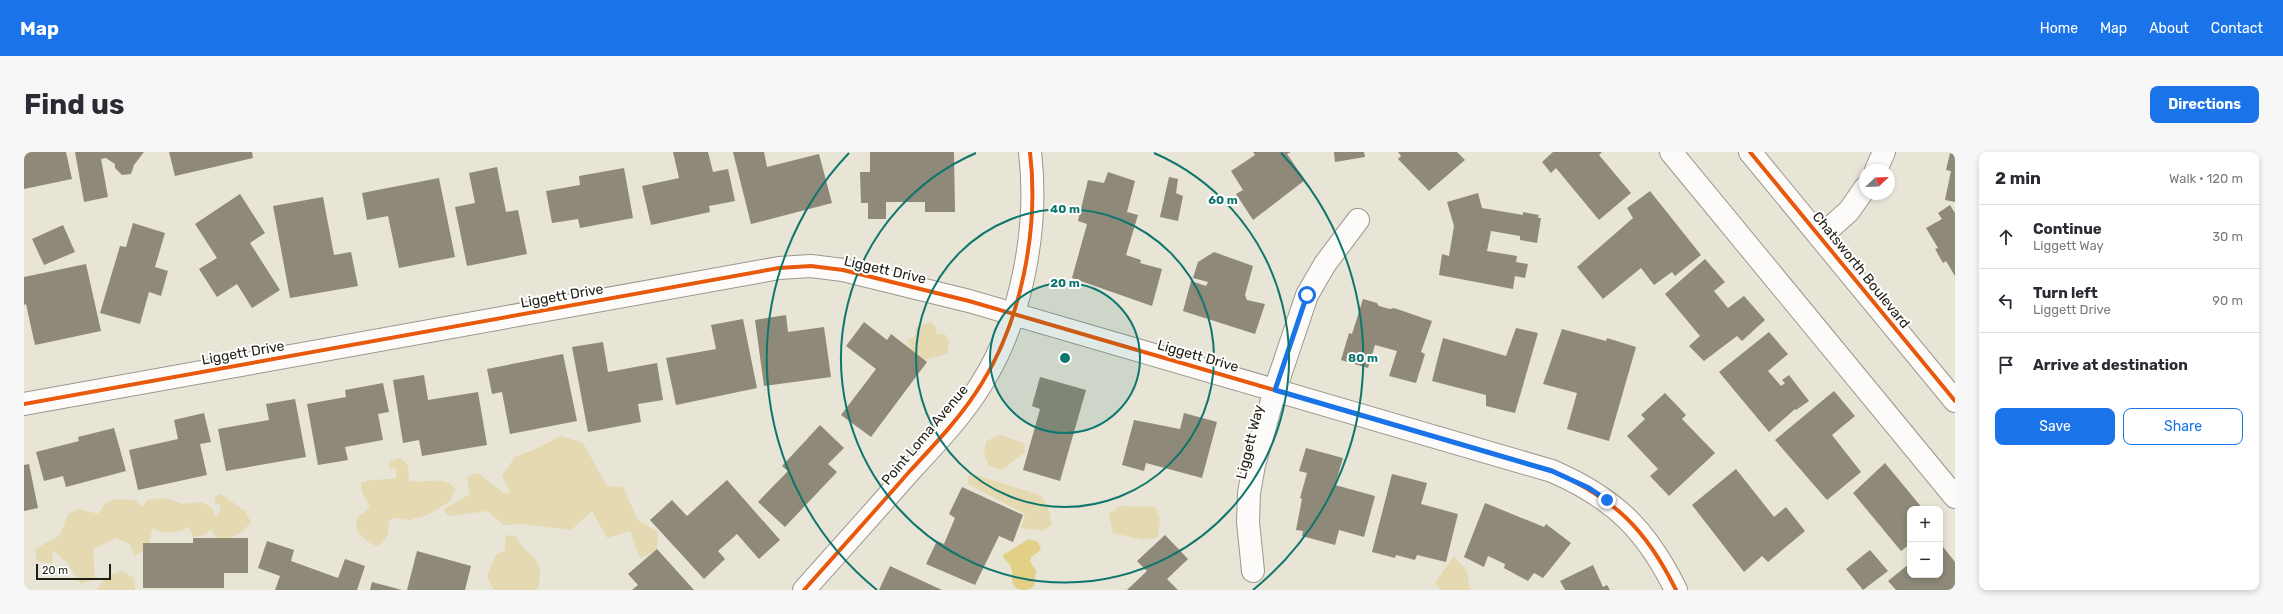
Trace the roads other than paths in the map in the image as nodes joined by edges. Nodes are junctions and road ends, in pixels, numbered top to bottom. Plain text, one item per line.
1 (1030, 152) edge
2 (1671, 152) edge
3 (1750, 152) edge
4 (1884, 152) edge
5 (1879, 164) edge
6 (1859, 197) edge
7 (1358, 220) dead end
8 (1820, 237) junction
9 (1013, 313) junction
10 (1275, 390) junction
11 (1955, 401) edge
12 (24, 404) edge
13 (1955, 497) edge
14 (1253, 571) dead end
15 (804, 590) edge
16 (1676, 590) edge

1 - 9 street, Point Loma Avenue
2 - 13 street
3 - 8 street, Chatsworth Boulevard
4 - 5 street
6 - 8 street
7 - 10 street, Liggett Way
8 - 11 street, Chatsworth Boulevard
9 - 10 street, Liggett Drive
9 - 12 street, Liggett Drive
9 - 15 street, Point Loma Avenue
10 - 14 street, Liggett Way
10 - 16 street, Liggett Drive

